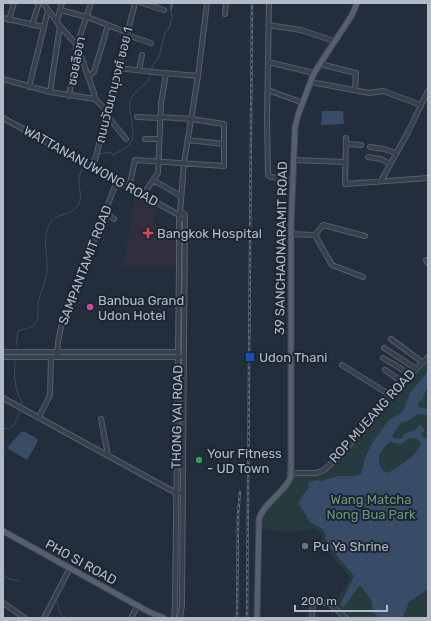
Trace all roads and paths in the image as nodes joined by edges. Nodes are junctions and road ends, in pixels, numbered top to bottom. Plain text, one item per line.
1 (14, 3) edge
2 (39, 3) edge
3 (43, 3) edge
4 (62, 3) edge
5 (91, 3) edge
6 (135, 3) edge
7 (142, 3) edge
8 (207, 3) edge
9 (226, 3) edge
10 (269, 3) edge
11 (357, 3) edge
12 (48, 10) junction
13 (60, 10) junction
14 (164, 10) dead end
15 (225, 14) dead end
16 (87, 17) junction
17 (3, 18) edge
18 (9, 20) junction
19 (57, 21) junction
20 (32, 25) junction
21 (108, 25) junction
22 (268, 25) junction
23 (60, 26) junction
24 (44, 27) junction
25 (128, 34) junction
26 (334, 41) junction
27 (152, 43) dead end
28 (77, 45) junction
29 (142, 55) dead end
30 (268, 62) junction
31 (320, 64) junction
32 (118, 68) junction
33 (139, 70) junction
34 (314, 73) junction
35 (166, 74) junction
36 (89, 76) junction
37 (198, 76) junction
38 (3, 79) edge
39 (311, 82) junction
40 (29, 87) junction
41 (268, 90) junction
42 (355, 90) junction
43 (428, 91) edge
44 (50, 92) junction
45 (70, 96) junction
46 (95, 99) junction
47 (303, 103) junction
48 (421, 105) junction
49 (107, 113) junction
50 (137, 117) dead end
51 (3, 118) edge
52 (160, 118) junction
53 (191, 118) junction
54 (346, 138) dead end
55 (126, 139) dead end
56 (145, 139) dead end
57 (159, 139) junction
58 (188, 140) junction
59 (224, 144) junction
60 (346, 144) junction
61 (361, 145) dead end
62 (370, 147) dead end
63 (396, 153) junction
64 (368, 157) dead end
65 (294, 160) junction
66 (159, 161) junction
67 (345, 162) junction
68 (184, 163) junction
69 (390, 164) junction
70 (93, 168) junction
71 (428, 178) edge
72 (153, 180) junction
73 (293, 180) junction
74 (117, 181) junction
75 (381, 181) junction
76 (129, 188) junction
77 (143, 196) junction
78 (181, 196) junction
79 (105, 212) junction
80 (179, 215) junction
81 (184, 217) joint
82 (114, 219) dead end
83 (179, 234) junction
84 (185, 234) junction
85 (291, 234) junction
86 (315, 235) junction
87 (366, 236) dead end
88 (362, 277) dead end
89 (391, 339) dead end
90 (384, 348) dead end
91 (9, 351) junction
92 (57, 351) junction
93 (111, 351) junction
94 (121, 351) junction
95 (3, 352) edge
96 (178, 355) junction
97 (184, 355) junction
98 (3, 357) edge
99 (8, 357) junction
100 (51, 357) junction
101 (57, 357) junction
102 (110, 357) junction
103 (121, 357) junction
104 (428, 357) edge
105 (383, 358) dead end
106 (422, 362) junction
107 (342, 365) dead end
108 (415, 368) junction
109 (385, 370) dead end
110 (409, 375) junction
111 (402, 382) junction
112 (390, 395) junction
113 (3, 398) edge
114 (39, 417) junction
115 (101, 419) dead end
116 (108, 455) junction
117 (290, 473) junction
118 (176, 493) junction
119 (183, 493) junction
120 (3, 531) edge
121 (70, 568) junction
122 (3, 603) edge
123 (138, 605) junction
124 (175, 605) junction
125 (182, 605) junction
126 (149, 612) junction
127 (25, 618) edge
128 (44, 618) edge
129 (131, 618) edge
130 (156, 618) edge
131 (164, 618) edge
132 (174, 618) edge
133 (180, 618) edge
134 (257, 618) edge
135 (312, 618) edge
136 (346, 618) edge

1 - 18 street
2 - 20 street
3 - 12 street
4 - 13 street
5 - 16 street, ซอยลือชา
6 - 25 street, ถนนวัฒนานุวงศ์ ซอย 1
7 - 14 street
8 - 37 street, THONG YAI ROAD
9 - 15 street
10 - 22 street
11 - 26 main road, 39 SANCHAONARAMIT ROAD
12 - 19 street
12 - 24 street
13 - 16 street
13 - 19 street
16 - 21 street
16 - 28 street, ซอยลือชา
17 - 18 street
18 - 20 street
19 - 23 street
20 - 24 street
21 - 25 street
21 - 36 street
22 - 26 street
22 - 30 street
23 - 28 street
23 - 44 street
24 - 40 street
25 - 27 street
25 - 32 street, ถนนวัฒนานุวงศ์ ซอย 1
26 - 31 main road, 39 SANCHAONARAMIT ROAD
28 - 36 street
28 - 45 street, ซอยลือชา
29 - 33 street
30 - 34 street
30 - 41 street
31 - 34 main road, 39 SANCHAONARAMIT ROAD
31 - 42 street
32 - 33 street
32 - 49 street, ถนนวัฒนานุวงศ์ ซอย 1
33 - 35 street
34 - 39 main road, 39 SANCHAONARAMIT ROAD
35 - 37 street
35 - 52 street
36 - 46 street
37 - 53 street, THONG YAI ROAD
38 - 40 street
39 - 42 street
39 - 47 main road, 39 SANCHAONARAMIT ROAD
40 - 44 street
41 - 47 street
41 - 73 street
42 - 48 street
43 - 48 street
44 - 45 street
45 - 46 street
46 - 49 street
47 - 65 main road, 39 SANCHAONARAMIT ROAD
48 - 63 street
49 - 55 street
49 - 70 street, ถนนวัฒนานุวงศ์ ซอย 1
50 - 52 street
51 - 70 street, WATTANANUWONG ROAD
52 - 53 street
52 - 57 street
53 - 58 street, THONG YAI ROAD
53 - 59 street
54 - 60 street
56 - 57 street
57 - 66 street
58 - 59 street
58 - 68 street, THONG YAI ROAD
59 - 68 street
60 - 61 street
60 - 67 street
62 - 63 street
63 - 69 street
64 - 69 street
65 - 67 street
65 - 73 main road, 39 SANCHAONARAMIT ROAD
66 - 68 street
66 - 72 street
66 - 76 street
67 - 75 street
68 - 78 street, THONG YAI ROAD
69 - 75 street
70 - 74 street, WATTANANUWONG ROAD
71 - 75 street
72 - 77 street
72 - 78 street
73 - 85 main road, 39 SANCHAONARAMIT ROAD
74 - 76 street, WATTANANUWONG ROAD
74 - 79 street, SAMPANTAMIT ROAD
76 - 77 street, WATTANANUWONG ROAD
77 - 80 street, WATTANANUWONG ROAD
78 - 80 street, THONG YAI ROAD
79 - 82 street
79 - 92 street, SAMPANTAMIT ROAD
80 - 81 street, WATTANANUWONG ROAD
80 - 83 street, THONG YAI ROAD
81 - 84 street, THONG YAI ROAD
83 - 84 street
83 - 96 street, THONG YAI ROAD
84 - 97 street, THONG YAI ROAD
85 - 86 street
85 - 117 main road, 39 SANCHAONARAMIT ROAD
86 - 87 street
86 - 88 street
89 - 106 street
90 - 108 street
91 - 92 street
91 - 95 street
91 - 99 street
92 - 93 street
92 - 101 street, SAMPANTAMIT ROAD
93 - 94 street
93 - 102 street
94 - 96 street
94 - 103 street
96 - 97 street
96 - 103 street
96 - 118 street, THONG YAI ROAD
97 - 119 street, THONG YAI ROAD
98 - 99 street
99 - 100 street
100 - 101 street
100 - 114 street
101 - 102 street
102 - 103 street
104 - 106 street, ROP MUEANG ROAD
105 - 110 street
106 - 108 street, ROP MUEANG ROAD
107 - 112 street
108 - 110 street, ROP MUEANG ROAD
109 - 111 street
110 - 111 street, ROP MUEANG ROAD
111 - 112 street, ROP MUEANG ROAD
112 - 117 street, ROP MUEANG ROAD
113 - 114 street
114 - 116 street
115 - 116 street
116 - 118 street
117 - 134 main road, 39 SANCHAONARAMIT ROAD
118 - 119 street
118 - 124 street, THONG YAI ROAD
119 - 125 street, THONG YAI ROAD
120 - 121 main road, PHO SI ROAD
121 - 123 main road, PHO SI ROAD
121 - 128 street
122 - 127 street
123 - 126 main road, PHO SI ROAD
123 - 129 street
124 - 125 street
124 - 132 street, THONG YAI ROAD
125 - 133 street, THONG YAI ROAD
126 - 130 main road, PHO SI ROAD
126 - 131 main road, PHO SI ROAD
135 - 136 street

